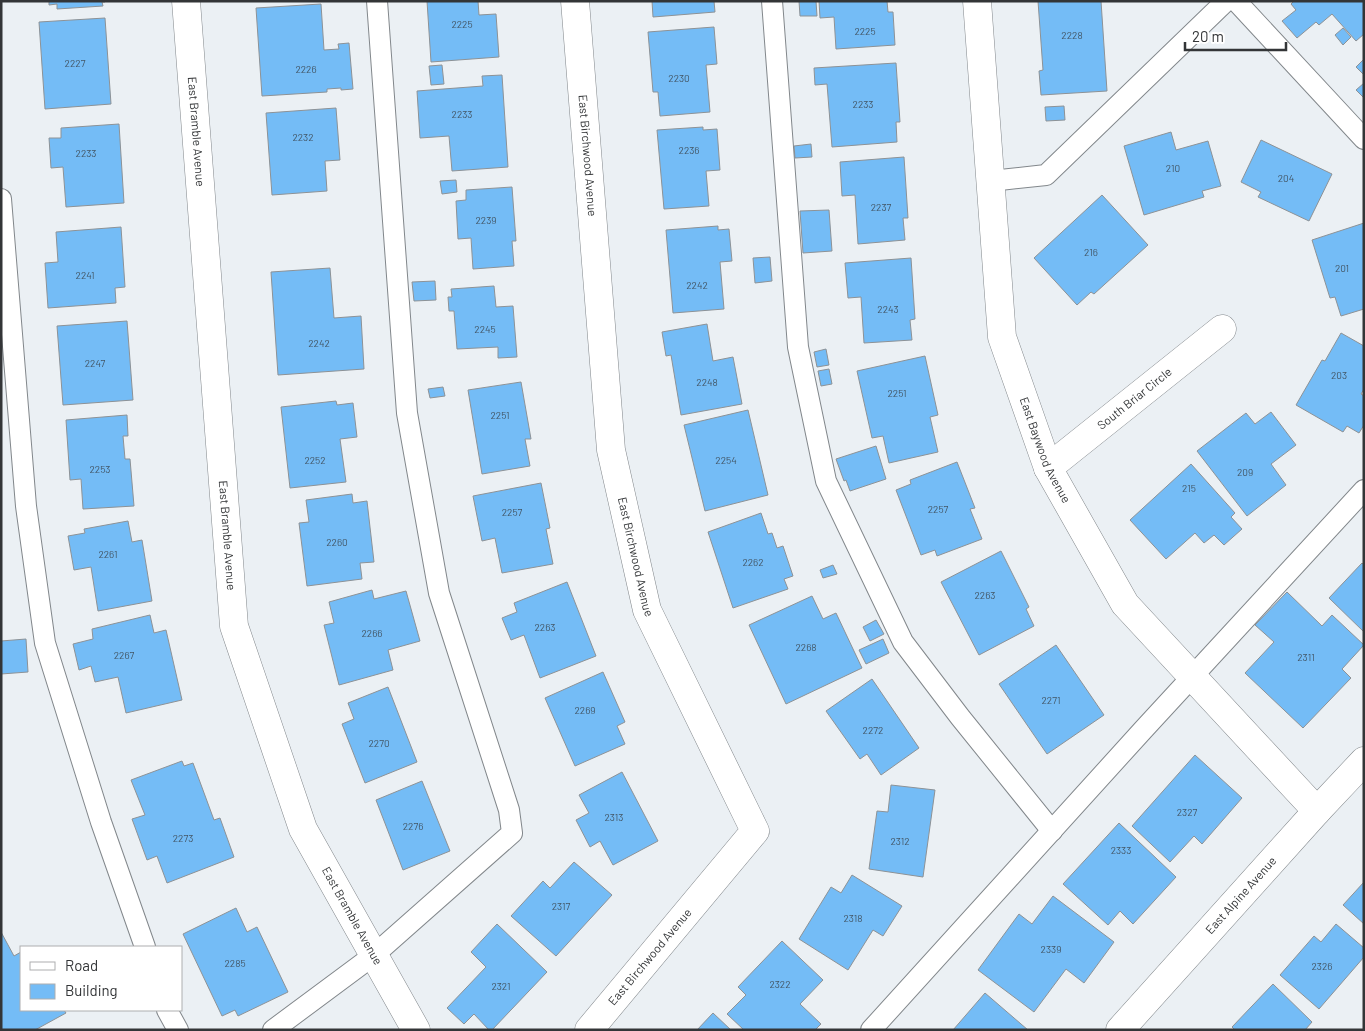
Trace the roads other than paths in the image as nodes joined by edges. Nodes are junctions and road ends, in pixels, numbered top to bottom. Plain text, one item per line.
1 (186, 1) edge
2 (378, 1) edge
3 (576, 1) edge
4 (772, 1) edge
5 (977, 1) edge
6 (1226, 1) edge
7 (1236, 1) edge
8 (1364, 139) edge
9 (991, 181) junction
10 (1, 199) edge
11 (1222, 329) dead end
12 (1048, 468) junction
13 (1364, 490) edge
14 (1192, 676) junction
15 (1364, 761) edge
16 (1317, 811) junction
17 (1052, 830) junction
18 (145, 946) edge
19 (374, 956) junction
20 (168, 1011) edge
21 (178, 1030) edge
22 (273, 1030) edge
23 (416, 1030) edge
24 (589, 1030) edge
25 (871, 1030) edge
26 (1120, 1030) edge

1 - 19 street, East Bramble Avenue
2 - 19 lane
3 - 24 street, East Birchwood Avenue
4 - 17 lane
5 - 9 street, East Baywood Avenue
6 - 9 lane
7 - 8 lane
9 - 12 street, East Baywood Avenue
10 - 18 lane
11 - 12 street, South Briar Circle
12 - 14 street, East Baywood Avenue
13 - 14 lane
14 - 16 street, East Baywood Avenue
14 - 17 lane
15 - 16 street, East Alpine Avenue
16 - 26 street, East Alpine Avenue
17 - 25 lane
19 - 22 lane
19 - 23 street, East Bramble Avenue
20 - 21 lane

